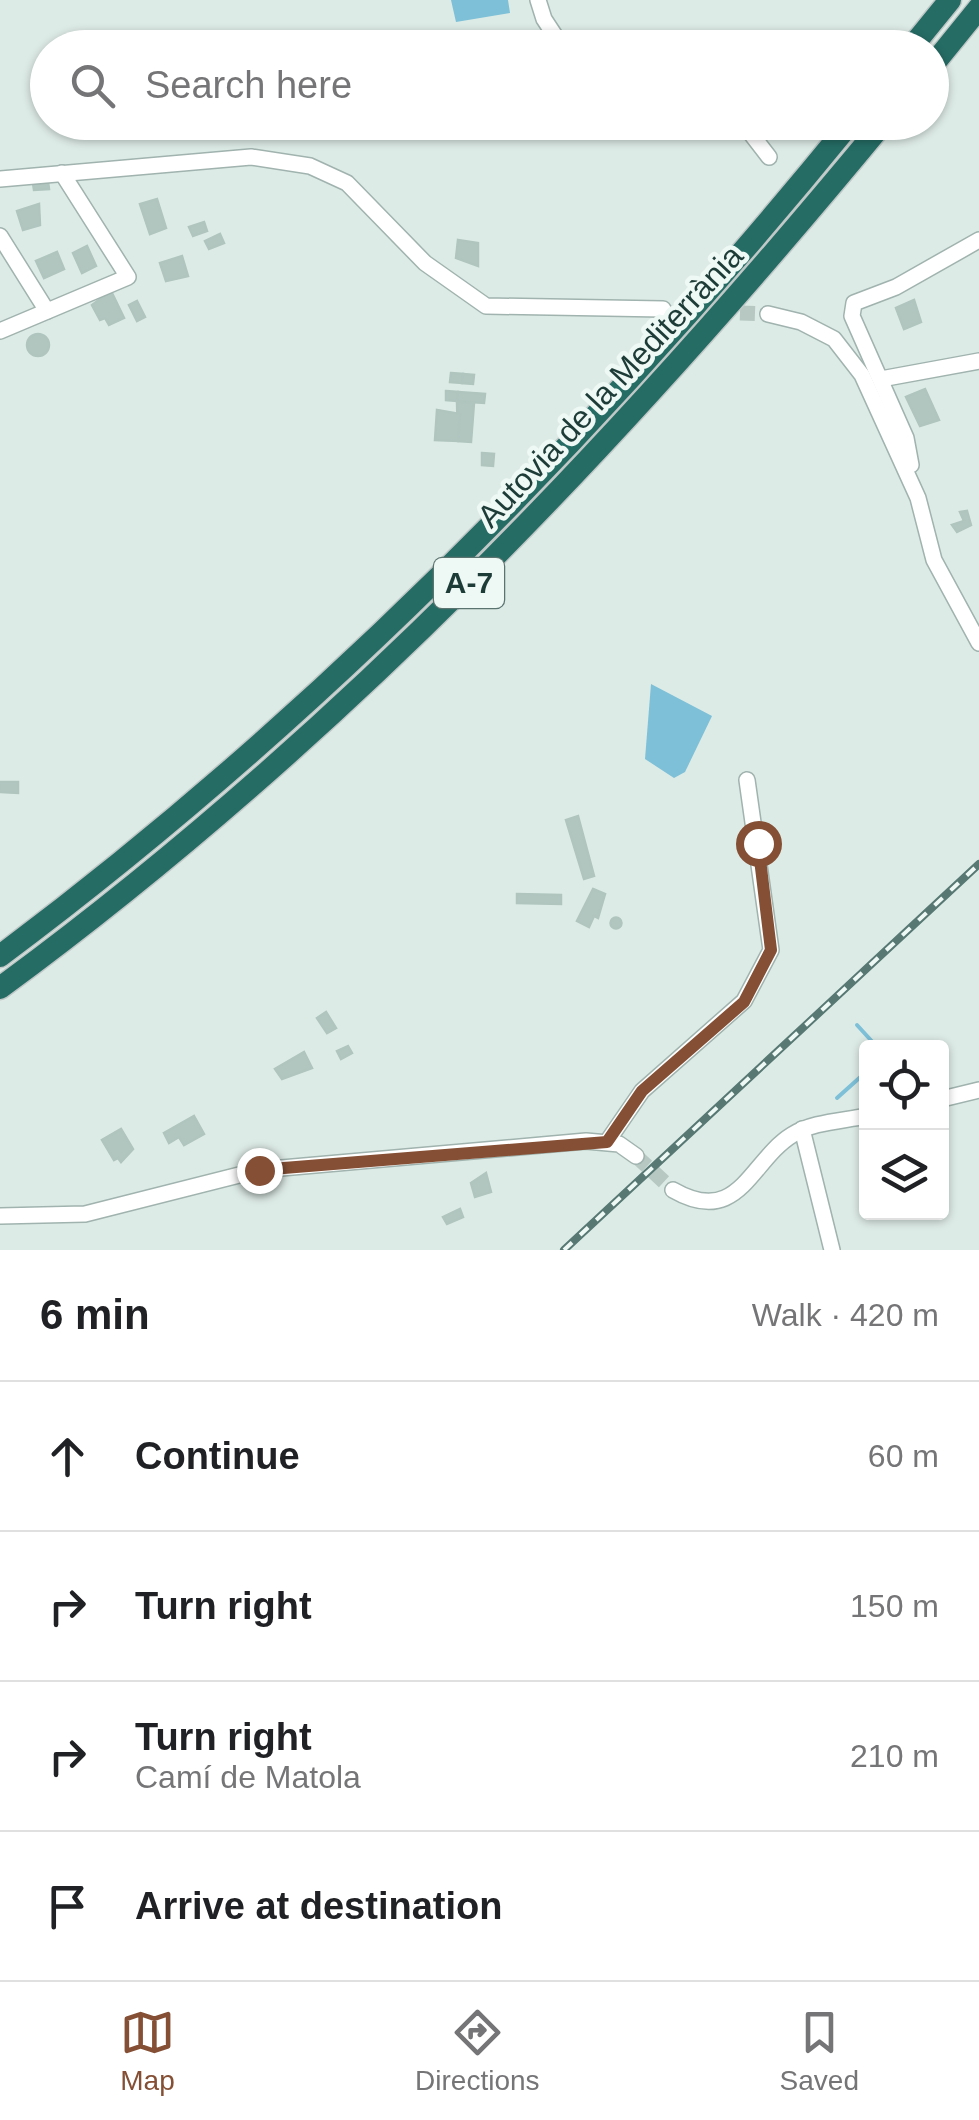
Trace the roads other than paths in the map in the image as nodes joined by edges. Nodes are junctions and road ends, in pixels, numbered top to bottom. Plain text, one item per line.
1 (538, 0) edge
2 (950, 0) edge
3 (979, 8) edge
4 (551, 30) edge
5 (926, 30) edge
6 (949, 45) edge
7 (756, 140) edge
8 (836, 140) edge
9 (869, 140) edge
10 (769, 156) dead end
11 (62, 172) junction
12 (0, 179) edge
13 (0, 236) edge
14 (979, 240) edge
15 (663, 310) dead end
16 (47, 311) junction
17 (768, 314) tunnel mouth
18 (0, 331) edge
19 (979, 361) edge
20 (881, 379) junction
21 (918, 498) junction
22 (979, 643) edge
23 (747, 780) dead end
24 (0, 956) edge
25 (0, 988) edge
26 (979, 1090) edge
27 (949, 1097) edge
28 (859, 1117) edge
29 (802, 1129) junction
30 (607, 1142) junction
31 (636, 1156) tunnel mouth
32 (673, 1190) tunnel mouth
33 (0, 1216) edge
34 (832, 1250) edge

1 - 4 street
2 - 5 highway
3 - 6 highway
7 - 10 street
8 - 24 highway, Autovia de la Mediterrània / A-7
9 - 25 highway, Autovia de la Mediterrània / A-7
11 - 12 street
11 - 15 street
11 - 16 street
13 - 16 street
14 - 20 street
16 - 18 street
17 - 21 street
19 - 20 street
20 - 21 street
21 - 22 street
23 - 30 street
26 - 27 street
28 - 29 street
29 - 32 street
29 - 34 street
30 - 31 street
30 - 33 street

